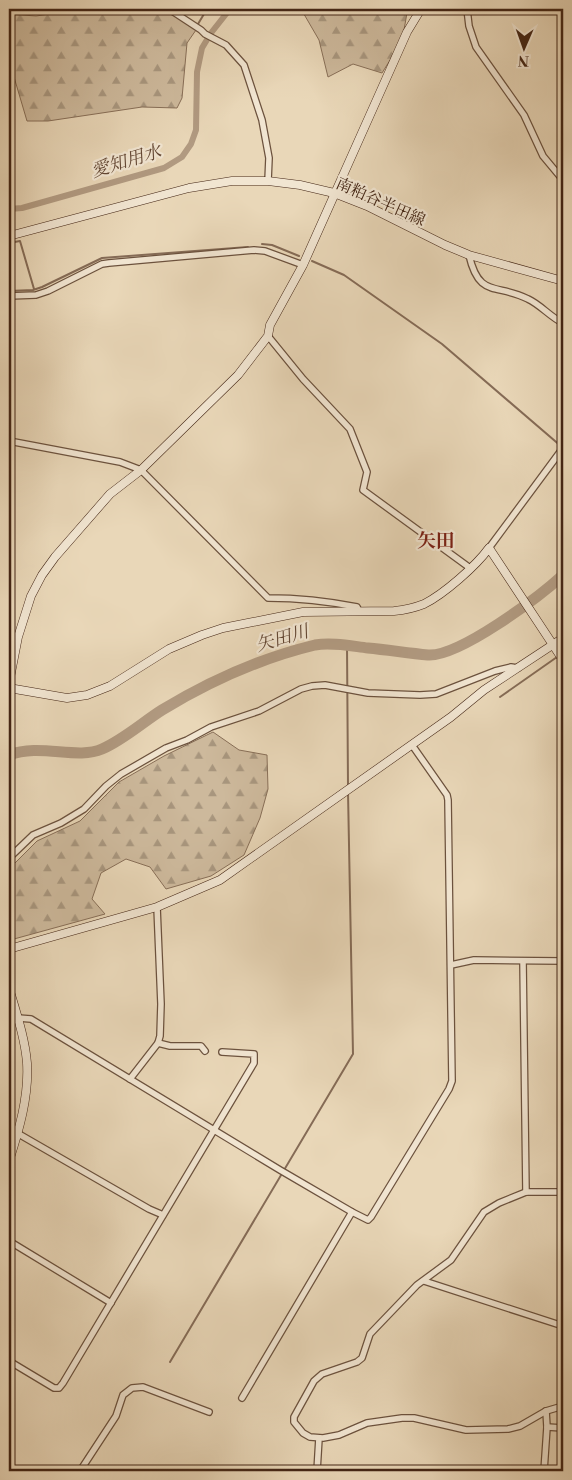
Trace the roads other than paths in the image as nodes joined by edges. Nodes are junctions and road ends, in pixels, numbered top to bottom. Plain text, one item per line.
1 (169, 9) edge
2 (421, 9) edge
3 (466, 9) edge
4 (563, 180) edge
5 (268, 181) junction
6 (334, 194) junction
7 (9, 236) edge
8 (469, 255) junction
9 (303, 265) junction
10 (563, 281) edge
11 (9, 296) edge
12 (563, 322) edge
13 (268, 336) junction
14 (9, 441) edge
15 (562, 449) edge
16 (141, 470) junction
17 (489, 548) junction
18 (470, 568) junction
19 (359, 611) junction
20 (563, 638) edge
21 (554, 645) junction
22 (563, 660) edge
23 (518, 668) junction
24 (9, 683) edge
25 (9, 688) edge
26 (412, 746) junction
27 (9, 858) edge
28 (157, 907) junction
29 (9, 949) edge
30 (523, 961) junction
31 (563, 961) edge
32 (451, 965) junction
33 (9, 988) edge
34 (18, 1018) junction
35 (158, 1043) junction
36 (205, 1051) dead end
37 (222, 1052) dead end
38 (130, 1079) junction
39 (214, 1130) junction
40 (17, 1133) junction
41 (9, 1162) edge
42 (526, 1192) junction
43 (563, 1192) edge
44 (352, 1212) junction
45 (163, 1215) junction
46 (9, 1241) edge
47 (424, 1281) junction
48 (110, 1303) junction
49 (563, 1326) edge
50 (9, 1361) edge
51 (242, 1398) dead end
52 (563, 1406) edge
53 (546, 1411) junction
54 (209, 1412) dead end
55 (547, 1427) junction
56 (563, 1428) edge
57 (319, 1438) junction
58 (80, 1471) edge
59 (317, 1471) edge
60 (544, 1471) edge

1 - 5 street
2 - 6 street
3 - 4 street
5 - 6 street, 南粕谷半田線
5 - 7 street, 南粕谷半田線
6 - 8 street, 南粕谷半田線
6 - 9 street
8 - 10 street, 南粕谷半田線
8 - 12 street
9 - 11 street
9 - 13 street
13 - 16 street
13 - 18 street
14 - 16 street
15 - 17 street
16 - 19 street
16 - 24 street
17 - 18 street
17 - 21 street
18 - 19 street
19 - 25 street
20 - 21 street
21 - 22 street
21 - 23 street
23 - 26 street
23 - 27 street
26 - 28 street
26 - 32 street
28 - 29 street
28 - 35 street
30 - 31 street
30 - 32 street
30 - 42 street
32 - 44 street
33 - 34 street
34 - 38 street
34 - 40 street
35 - 36 street
35 - 38 street
37 - 39 street
38 - 39 street
39 - 44 street
39 - 45 street
40 - 41 street
40 - 45 street
42 - 43 street
42 - 47 street
44 - 51 street
45 - 48 street
46 - 48 street
47 - 49 street
47 - 57 street
48 - 50 street
52 - 53 street
53 - 55 street
53 - 57 street
54 - 58 street
55 - 56 street
55 - 60 street
57 - 59 street

